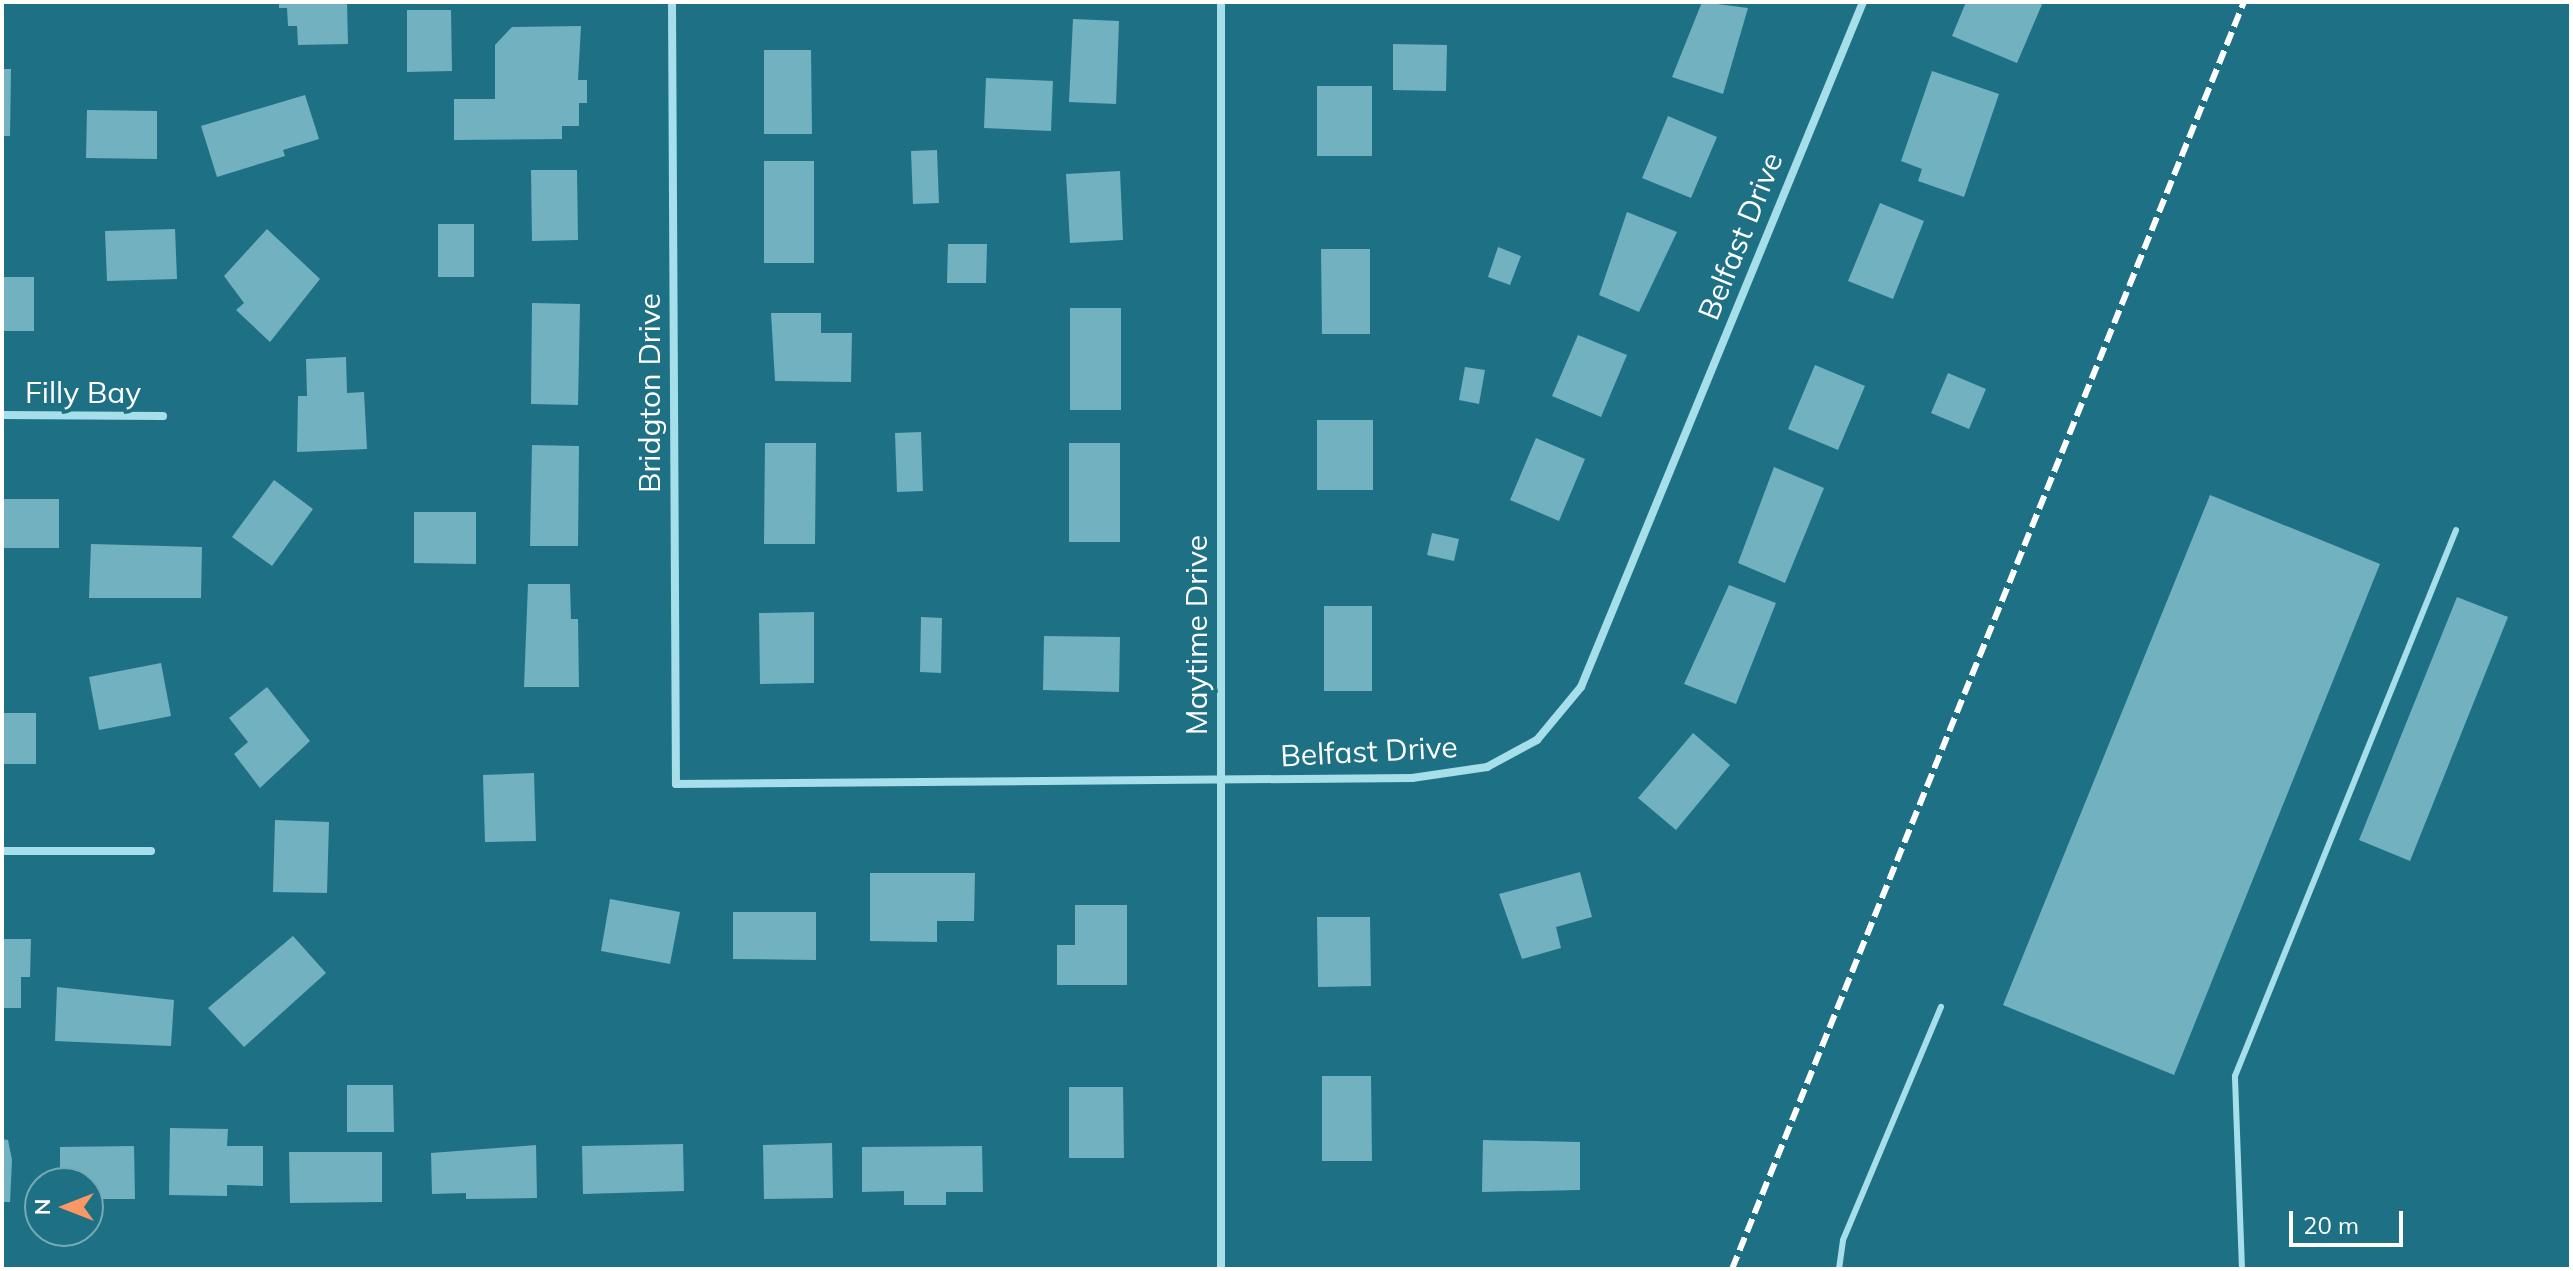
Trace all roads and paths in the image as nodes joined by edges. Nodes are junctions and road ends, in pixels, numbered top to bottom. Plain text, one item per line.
1 (672, 2) edge
2 (1221, 2) edge
3 (1863, 2) edge
4 (2, 415) edge
5 (163, 416) dead end
6 (2456, 530) dead end
7 (1219, 782) junction
8 (676, 784) joint
9 (2, 851) edge
10 (151, 851) dead end
11 (1941, 1007) dead end
12 (1221, 1269) edge
13 (1839, 1269) edge
14 (2242, 1269) edge

1 - 8 street, Bridgton Drive
2 - 7 street, Maytime Drive
3 - 7 street, Belfast Drive
4 - 5 street, Filly Bay
6 - 14 lane
7 - 8 street, Belfast Drive
7 - 12 street, Maytime Drive
9 - 10 street
11 - 13 lane

